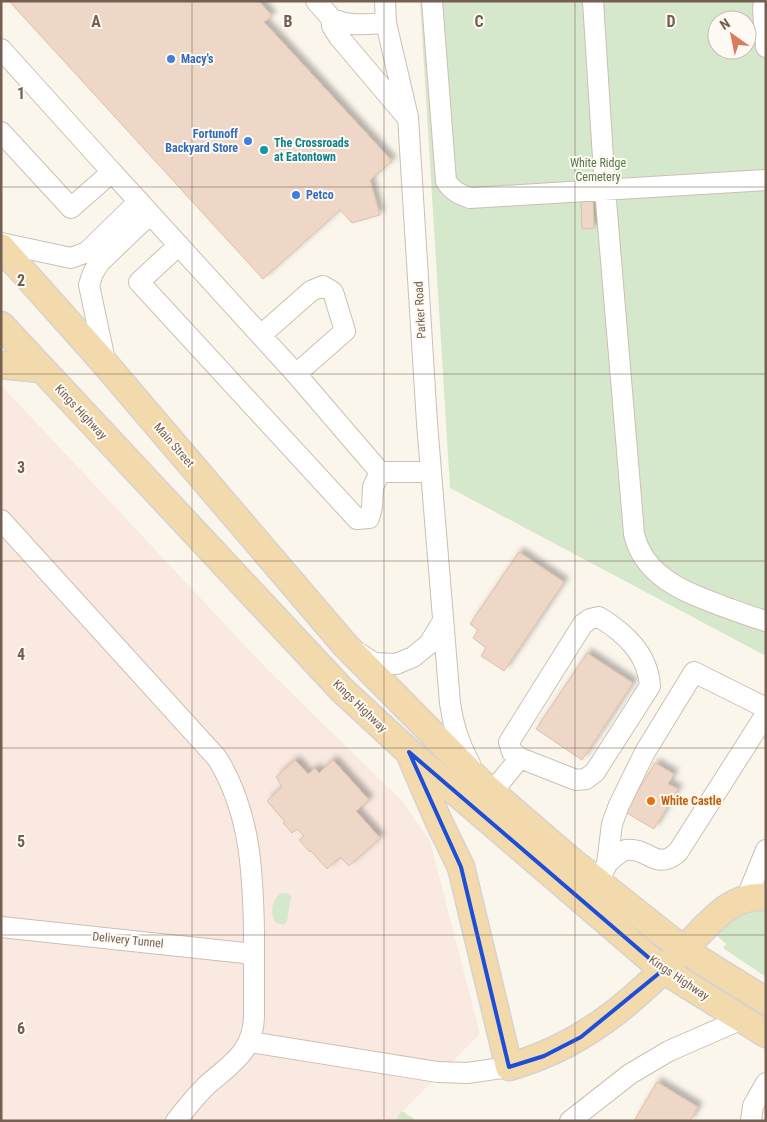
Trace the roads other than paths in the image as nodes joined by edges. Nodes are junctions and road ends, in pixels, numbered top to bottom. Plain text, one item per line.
1 (316, 1) edge
2 (385, 1) edge
3 (432, 1) edge
4 (593, 1) edge
5 (764, 1) edge
6 (331, 10) edge
7 (386, 23) junction
8 (766, 47) edge
9 (1, 49) edge
10 (408, 117) junction
11 (1, 132) edge
12 (112, 172) junction
13 (766, 180) edge
14 (605, 189) junction
15 (144, 208) junction
16 (1, 245) edge
17 (179, 245) junction
18 (1, 325) edge
19 (261, 335) junction
20 (1, 365) edge
21 (106, 365) junction
22 (41, 369) junction
23 (296, 374) junction
24 (380, 472) junction
25 (431, 472) junction
26 (1, 520) edge
27 (766, 620) edge
28 (443, 621) junction
29 (345, 645) junction
30 (765, 716) edge
31 (409, 752) junction
32 (520, 758) junction
33 (485, 786) junction
34 (614, 816) junction
35 (766, 850) edge
36 (641, 852) junction
37 (602, 873) junction
38 (756, 898) edge
39 (1, 927) edge
40 (684, 950) junction
41 (254, 954) junction
42 (663, 970) junction
43 (766, 1001) edge
44 (756, 1031) edge
45 (250, 1042) junction
46 (509, 1067) junction
47 (766, 1082) edge
48 (766, 1112) edge
49 (176, 1121) edge
50 (570, 1121) edge
51 (752, 1121) edge

1 - 6 street
2 - 7 street, Parker Road
3 - 14 street
4 - 14 street
5 - 8 street
6 - 7 street
6 - 10 street
7 - 10 street, Parker Road
9 - 12 street
10 - 25 street, Parker Road
11 - 12 street
12 - 15 street
13 - 14 street
14 - 27 street
15 - 16 street
15 - 17 street
15 - 21 street
16 - 21 main road, Main Street
17 - 19 street
17 - 24 street
18 - 22 main road, Kings Highway
19 - 23 street
19 - 23 street
20 - 22 main road
21 - 29 main road, Main Street
22 - 31 main road, Kings Highway
23 - 24 street
24 - 25 street
25 - 28 street, Parker Road
26 - 41 street
28 - 29 street
28 - 33 street, Parker Road
29 - 33 main road, Kings Highway
30 - 34 street
30 - 36 street
31 - 42 main road, Kings Highway
31 - 46 main road
32 - 32 street
32 - 33 street
33 - 37 main road, Kings Highway
34 - 36 street
34 - 37 street
35 - 38 street
36 - 37 street
37 - 40 main road, Kings Highway
38 - 40 main road
39 - 41 street, Delivery Tunnel
40 - 42 main road
40 - 43 main road, Kings Highway
41 - 45 street
42 - 44 main road, Kings Highway
42 - 46 main road
44 - 50 street
45 - 46 street
45 - 49 street
47 - 51 street
48 - 51 street

